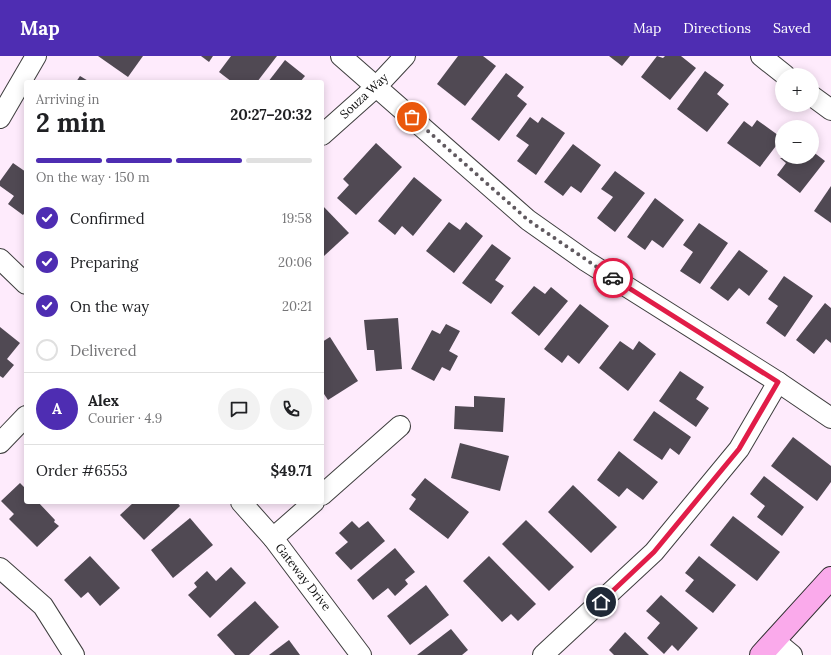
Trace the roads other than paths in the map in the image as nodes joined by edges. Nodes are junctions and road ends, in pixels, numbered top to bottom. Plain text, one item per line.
1 (36, 56) edge
2 (341, 56) edge
3 (405, 56) edge
4 (761, 56) edge
5 (776, 68) edge
6 (377, 86) junction
7 (819, 101) edge
8 (831, 110) edge
9 (0, 118) edge
10 (324, 133) edge
11 (0, 259) edge
12 (24, 282) edge
13 (778, 382) junction
14 (24, 418) edge
15 (831, 418) edge
16 (400, 426) dead end
17 (0, 443) edge
18 (324, 493) edge
19 (243, 504) edge
20 (312, 504) edge
21 (273, 538) junction
22 (0, 568) edge
23 (831, 578) edge
24 (768, 648) edge
25 (74, 655) edge
26 (361, 655) edge
27 (543, 655) edge
28 (792, 655) edge

1 - 9 street
2 - 6 street
3 - 6 street, Souza Way
4 - 5 street
6 - 10 street, Souza Way
6 - 13 street
7 - 8 street
11 - 12 street
13 - 15 street
13 - 27 street
14 - 17 street
16 - 18 street
19 - 21 street, Gateway Drive
20 - 21 street
21 - 26 street, Gateway Drive
22 - 25 street
23 - 24 street
24 - 28 street

